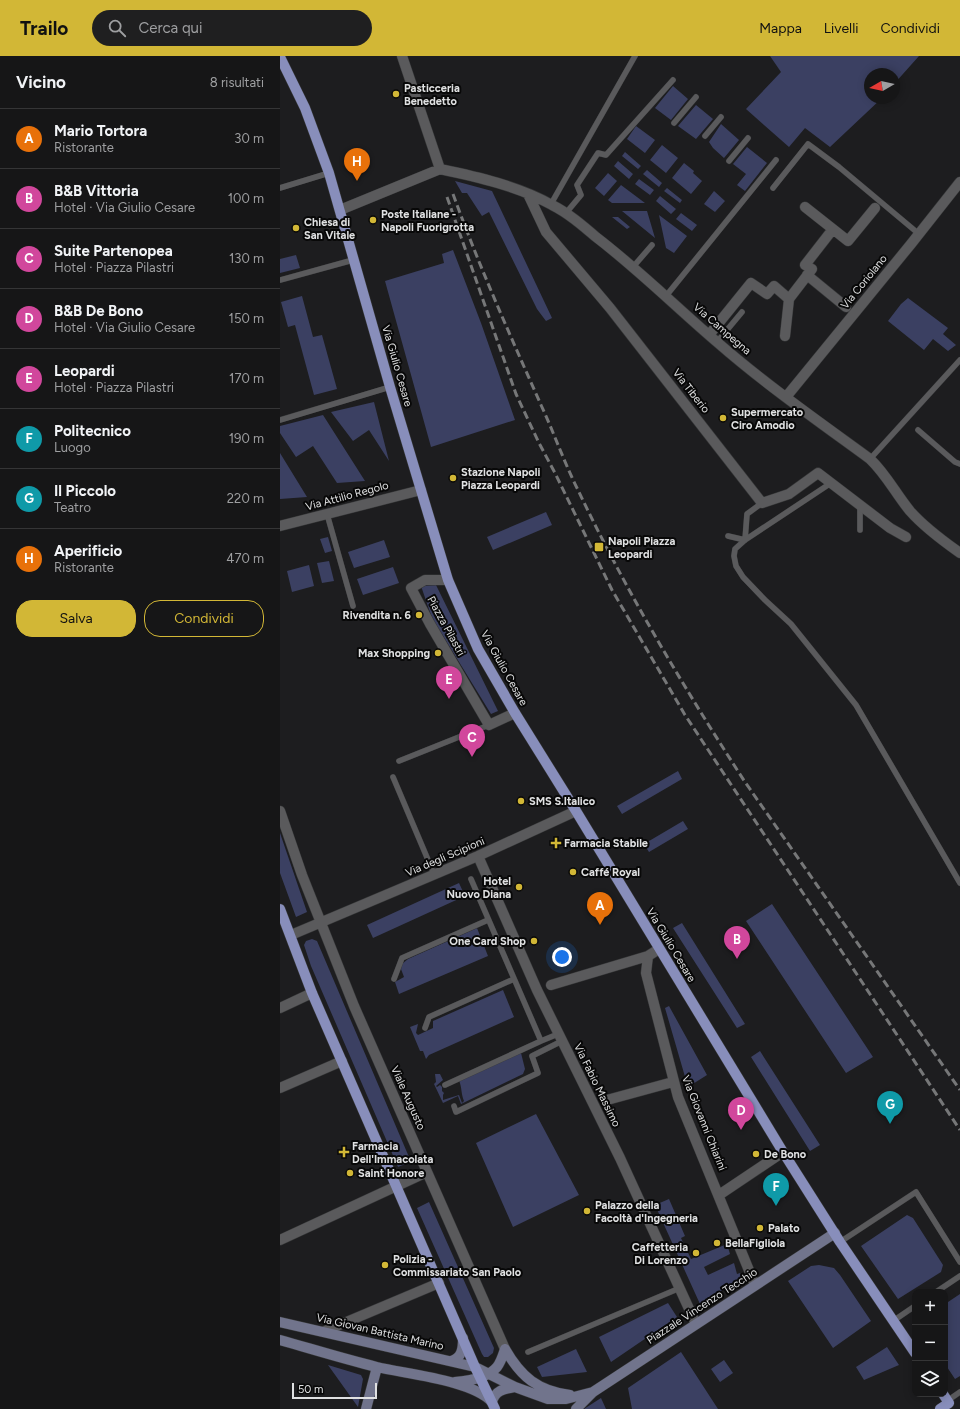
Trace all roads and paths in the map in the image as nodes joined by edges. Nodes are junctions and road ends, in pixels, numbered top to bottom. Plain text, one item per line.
1 (402, 56) edge
2 (635, 56) edge
3 (280, 57) edge
4 (673, 80) dead end
5 (696, 97) dead end
6 (721, 117) dead end
7 (674, 123) dead end
8 (705, 136) dead end
9 (748, 138) dead end
10 (776, 160) dead end
11 (729, 161) dead end
12 (440, 169) junction
13 (329, 173) junction
14 (960, 182) edge
15 (280, 188) edge
16 (774, 188) dead end
17 (528, 194) junction
18 (551, 204) junction
19 (805, 207) dead end
20 (875, 208) dead end
21 (340, 210) junction
22 (566, 213) junction
23 (833, 229) junction
24 (919, 234) junction
25 (652, 245) dead end
26 (353, 260) junction
27 (633, 267) junction
28 (807, 275) junction
29 (280, 280) edge
30 (666, 296) junction
31 (789, 299) junction
32 (846, 307) dead end
33 (742, 312) dead end
34 (785, 336) dead end
35 (713, 338) junction
36 (960, 360) edge
37 (390, 387) junction
38 (786, 397) junction
39 (280, 420) edge
40 (918, 430) dead end
41 (870, 459) junction
42 (960, 464) edge
43 (831, 483) junction
44 (421, 490) junction
45 (762, 503) junction
46 (860, 506) junction
47 (327, 514) junction
48 (280, 526) edge
49 (860, 530) dead end
50 (728, 536) dead end
51 (906, 537) dead end
52 (745, 540) junction
53 (960, 553) edge
54 (448, 580) junction
55 (353, 606) dead end
56 (515, 713) junction
57 (489, 725) junction
58 (399, 761) dead end
59 (393, 777) dead end
60 (280, 811) edge
61 (576, 811) junction
62 (478, 856) junction
63 (434, 874) junction
64 (471, 878) dead end
65 (960, 883) edge
66 (280, 909) edge
67 (488, 920) junction
68 (321, 922) junction
69 (291, 936) junction
70 (659, 948) junction
71 (648, 956) junction
72 (394, 979) dead end
73 (514, 980) junction
74 (551, 985) dead end
75 (312, 993) junction
76 (280, 1008) edge
77 (425, 1028) dead end
78 (560, 1038) junction
79 (541, 1041) junction
80 (342, 1061) junction
81 (673, 1082) junction
82 (445, 1085) dead end
83 (280, 1088) edge
84 (607, 1100) dead end
85 (454, 1106) dead end
86 (783, 1152) junction
87 (427, 1172) junction
88 (396, 1187) junction
89 (719, 1195) junction
90 (835, 1232) junction
91 (280, 1240) edge
92 (840, 1242) junction
93 (960, 1262) edge
94 (960, 1276) edge
95 (439, 1283) junction
96 (755, 1284) junction
97 (680, 1288) junction
98 (940, 1289) edge
99 (912, 1308) edge
100 (893, 1321) junction
101 (280, 1322) edge
102 (696, 1324) junction
103 (324, 1332) junction
104 (462, 1338) junction
105 (280, 1340) edge
106 (505, 1349) junction
107 (912, 1349) edge
108 (528, 1352) dead end
109 (451, 1361) junction
110 (377, 1367) junction
111 (475, 1367) junction
112 (484, 1375) junction
113 (449, 1382) junction
114 (515, 1387) junction
115 (593, 1392) junction
116 (960, 1392) edge
117 (580, 1396) junction
118 (946, 1403) edge
119 (493, 1406) edge
120 (366, 1409) edge
121 (576, 1409) edge

1 - 12 street
2 - 18 lane
3 - 13 main road, Via Giulio Cesare
4 - 22 lane
5 - 7 lane
6 - 8 lane
9 - 11 lane
10 - 30 lane
12 - 17 street, Via Campegna
12 - 21 street
13 - 15 lane
13 - 21 main road, Via Giulio Cesare
14 - 24 street, Via Coriolano
16 - 24 lane
17 - 18 street, Via Campegna
17 - 45 street, Via Tiberio
18 - 22 street, Via Campegna
19 - 23 street
20 - 23 street
21 - 26 main road, Via Giulio Cesare
22 - 27 street, Via Campegna
23 - 28 street
24 - 38 street, Via Coriolano
25 - 27 lane
26 - 29 lane
26 - 37 main road, Via Giulio Cesare
27 - 30 street, Via Campegna
28 - 31 street
28 - 32 street
30 - 35 street, Via Campegna
31 - 34 street
31 - 35 street
33 - 35 lane
35 - 38 street, Via Campegna
36 - 41 lane
37 - 39 lane
37 - 44 main road, Via Giulio Cesare
38 - 41 street, Via Campegna
40 - 42 lane
41 - 53 street, Via Campegna
43 - 45 street
43 - 46 street
43 - 52 lane
44 - 47 street, Via Attilio Regolo
44 - 54 main road, Via Giulio Cesare
45 - 52 lane
46 - 49 lane
46 - 51 street
47 - 48 street, Via Attilio Regolo
47 - 55 lane
50 - 52 lane
52 - 65 lane
54 - 56 main road, Via Giulio Cesare
54 - 57 street, Piazza Pilastri
56 - 57 street
56 - 61 main road, Via Giulio Cesare
57 - 58 lane
59 - 63 lane
60 - 68 street, Viale Augusto
61 - 62 street, Via degli Scipioni
61 - 70 main road, Via Giulio Cesare
62 - 63 street, Via degli Scipioni
62 - 78 street, Via Fabio Massimo
63 - 68 street, Via degli Scipioni
64 - 67 lane
66 - 69 main road
67 - 72 lane
67 - 73 lane
68 - 69 street, Via degli Scipioni
68 - 87 street, Viale Augusto
69 - 75 main road
70 - 71 street
70 - 86 main road, Via Giulio Cesare
71 - 74 street
71 - 81 street, Via Giovanni Chiarini
73 - 77 lane
73 - 79 lane
75 - 76 street
75 - 80 main road
78 - 79 lane
78 - 85 lane
78 - 97 street, Via Fabio Massimo
79 - 82 lane
80 - 83 street
80 - 88 main road
81 - 84 street
81 - 89 street, Via Giovanni Chiarini
86 - 89 street
86 - 90 main road, Via Giulio Cesare
87 - 88 street
87 - 106 street, Viale Augusto
88 - 91 street
88 - 95 main road
89 - 96 street, Via Giovanni Chiarini
90 - 92 main road
90 - 96 main road, Piazzale Vincenzo Tecchio
92 - 93 lane
92 - 100 main road
94 - 98 lane
95 - 103 street
95 - 104 main road
96 - 102 main road, Piazzale Vincenzo Tecchio
97 - 102 street, Via Fabio Massimo
97 - 108 lane
99 - 100 lane
100 - 107 main road
101 - 103 main road, Via Giovan Battista Marino
102 - 115 main road, Piazzale Vincenzo Tecchio
103 - 109 main road, Via Giovan Battista Marino
104 - 109 main road
104 - 111 main road
105 - 110 main road
106 - 112 main road
106 - 117 main road, Viale Augusto
109 - 111 main road, Via Giovan Battista Marino
110 - 113 main road
110 - 120 main road
111 - 112 main road
112 - 113 main road
112 - 114 main road, Viale Augusto
112 - 119 main road
113 - 119 main road
114 - 117 main road, Viale Augusto
114 - 119 main road
115 - 117 main road, Viale Augusto
115 - 121 main road, Piazzale Vincenzo Tecchio
116 - 118 lane

